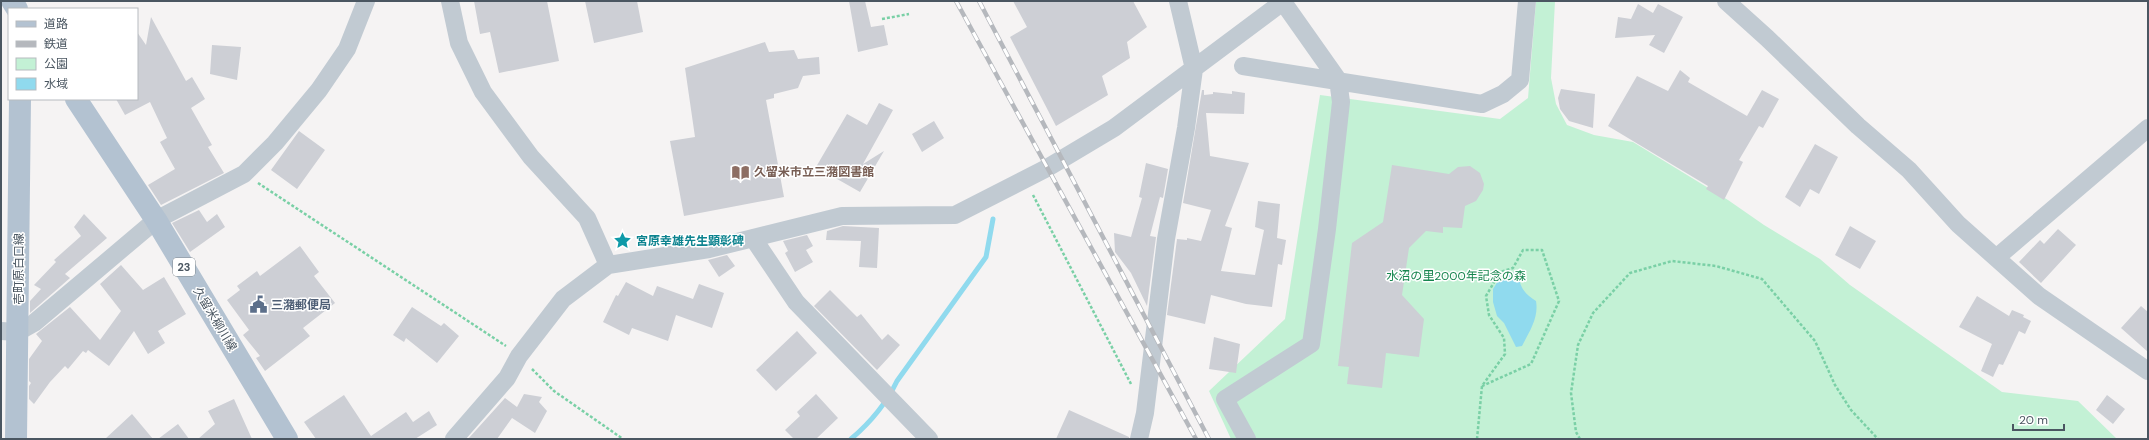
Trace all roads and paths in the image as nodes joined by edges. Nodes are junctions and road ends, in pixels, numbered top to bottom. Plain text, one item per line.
1 (366, 1) edge
2 (450, 1) edge
3 (1178, 1) edge
4 (1284, 1) edge
5 (1527, 1) edge
6 (1726, 1) edge
7 (909, 14) dead end
8 (882, 19) dead end
9 (1244, 66) dead end
10 (1194, 69) junction
11 (1338, 80) junction
12 (20, 100) edge
13 (77, 100) edge
14 (2148, 128) edge
15 (244, 174) junction
16 (1025, 180) junction
17 (156, 220) junction
18 (753, 238) junction
19 (1996, 258) junction
20 (608, 265) junction
21 (10, 331) edge
22 (519, 356) junction
23 (2148, 371) edge
24 (1131, 385) dead end
25 (1482, 386) junction
26 (16, 439) edge
27 (287, 439) edge
28 (454, 439) edge
29 (623, 439) edge
30 (929, 439) edge
31 (1139, 439) edge
32 (1247, 439) edge
33 (1477, 439) edge
34 (1580, 439) edge
35 (1878, 439) edge

1 - 15 street
2 - 20 street
3 - 10 street
4 - 10 street
4 - 11 street
5 - 11 street
6 - 19 street
7 - 8 path
9 - 11 street
10 - 16 street
10 - 31 street
11 - 32 street
12 - 21 main road, 壱町原白口線
13 - 17 main road, 久留米柳川線 / 23
14 - 19 street
15 - 17 street
15 - 22 path
16 - 18 street
16 - 24 path
17 - 21 street
17 - 27 main road, 久留米柳川線 / 23
18 - 20 street
18 - 30 street
19 - 23 street
20 - 22 street
21 - 26 main road, 壱町原白口線
22 - 28 street
22 - 29 path
25 - 25 path
25 - 33 path
34 - 35 path

